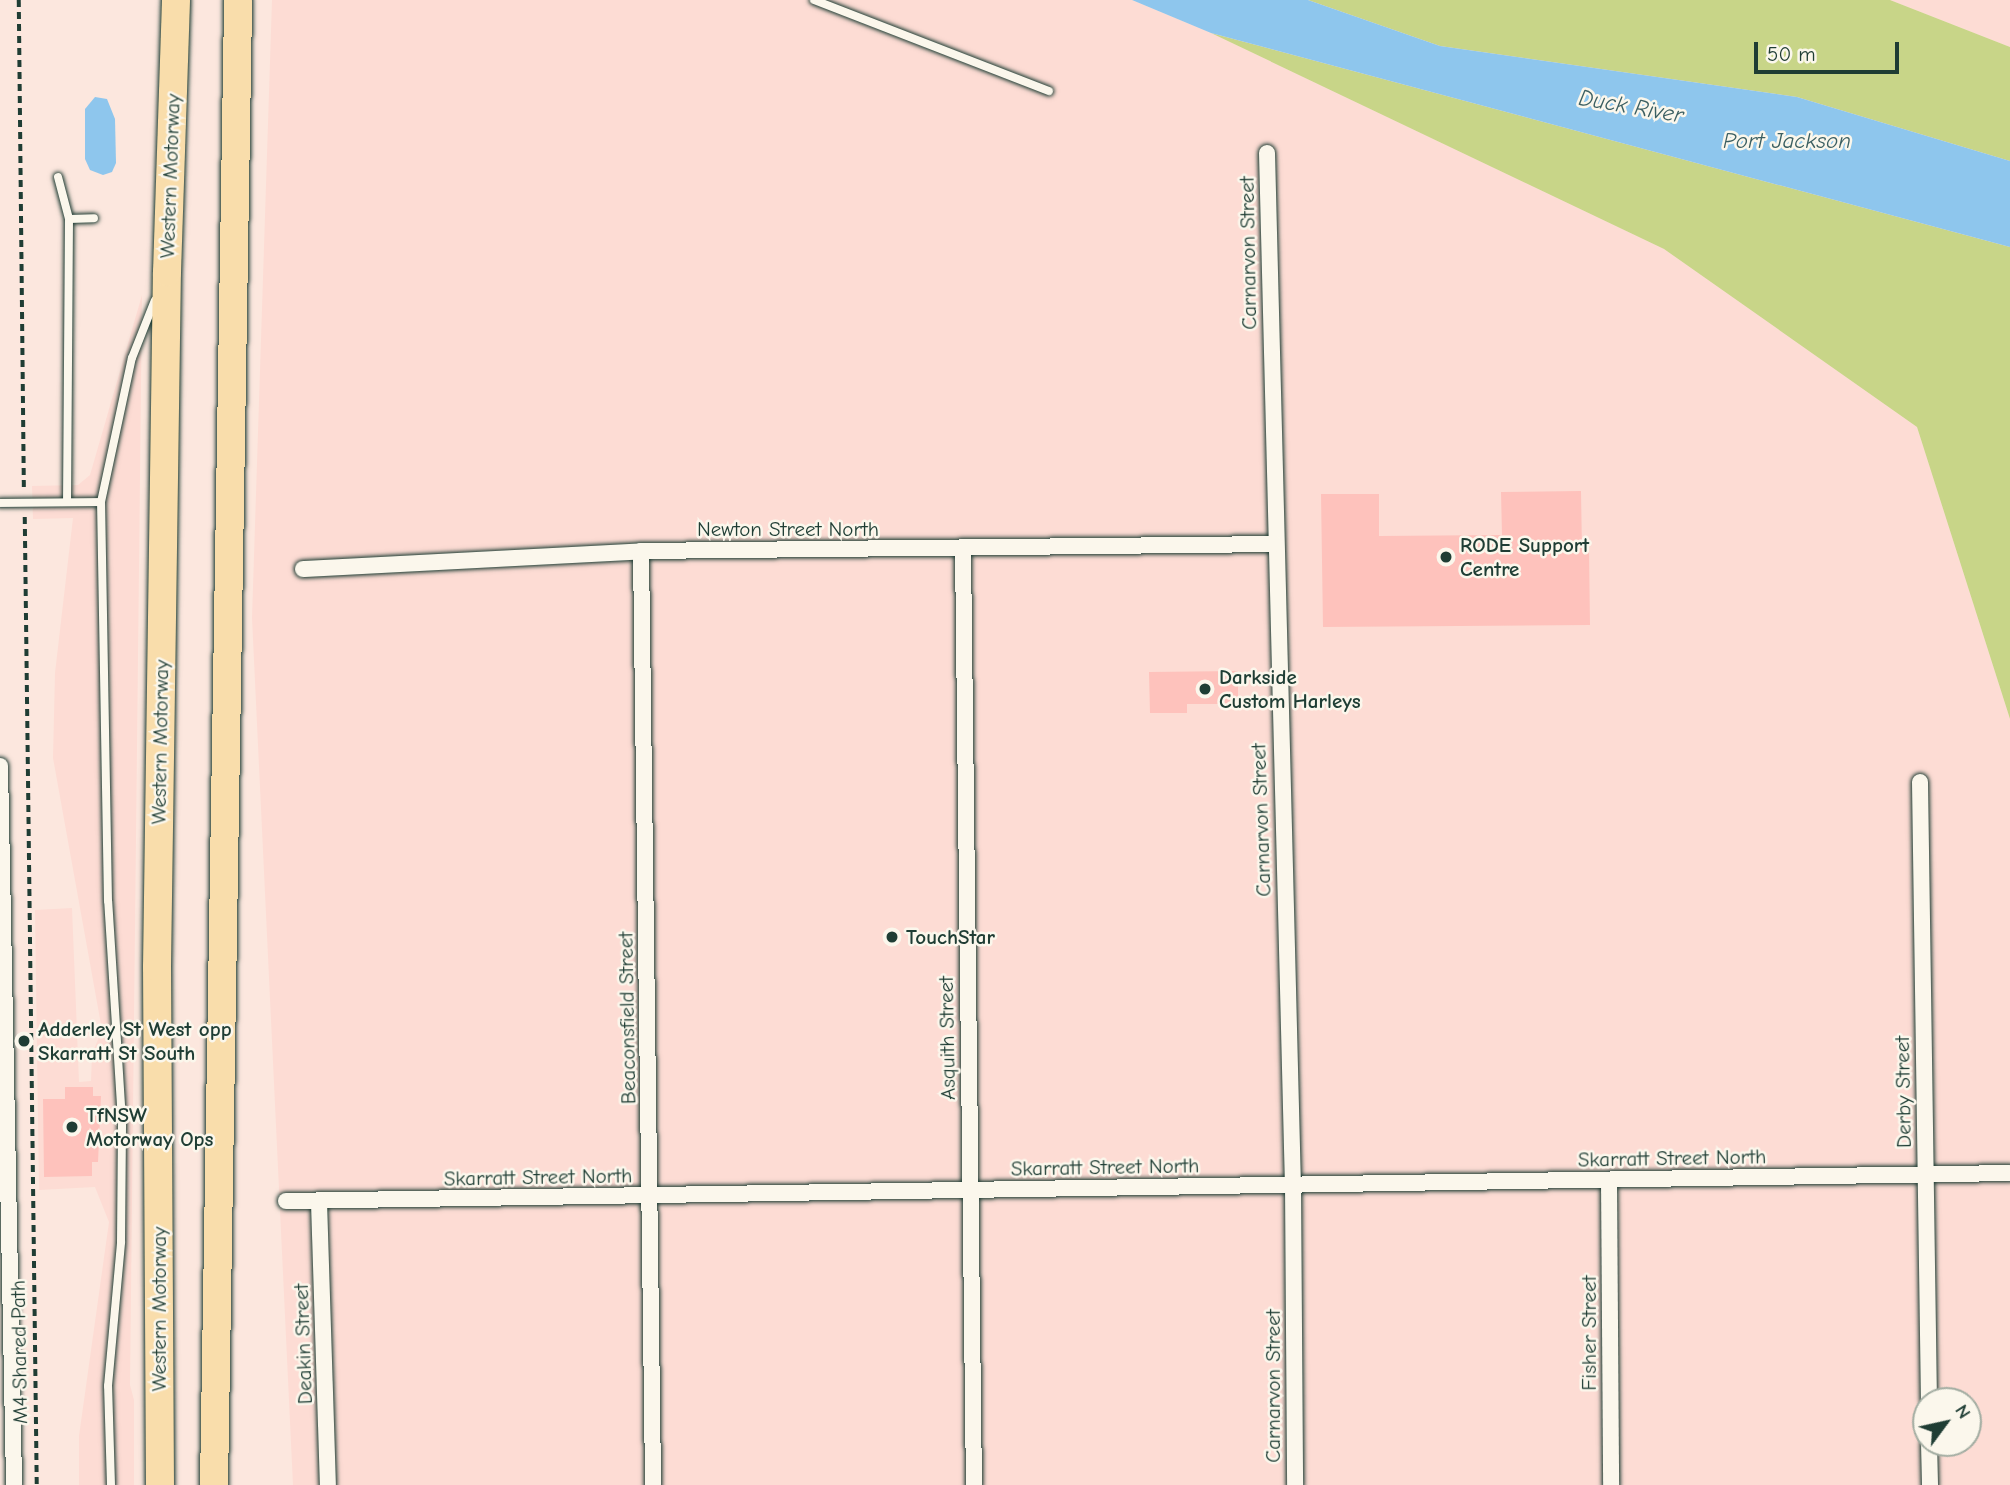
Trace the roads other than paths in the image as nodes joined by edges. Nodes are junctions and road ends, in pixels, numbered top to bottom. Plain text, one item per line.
1 (814, 0) edge
2 (176, 1) edge
3 (238, 2) edge
4 (1049, 91) dead end
5 (1267, 153) dead end
6 (58, 177) dead end
7 (94, 218) dead end
8 (69, 219) junction
9 (167, 272) junction
10 (67, 502) junction
11 (101, 502) junction
12 (0, 503) edge
13 (1275, 544) junction
14 (963, 549) junction
15 (641, 551) junction
16 (303, 569) dead end
17 (0, 766) edge
18 (1920, 782) dead end
19 (2010, 1173) edge
20 (1925, 1174) junction
21 (1609, 1180) junction
22 (1293, 1185) junction
23 (970, 1191) junction
24 (650, 1196) junction
25 (6, 1200) edge
26 (286, 1201) dead end
27 (319, 1202) junction
28 (1928, 1387) edge
29 (1929, 1457) edge
30 (9, 1480) edge
31 (111, 1485) edge
32 (160, 1485) edge
33 (214, 1485) edge
34 (328, 1485) edge
35 (653, 1485) edge
36 (974, 1485) edge
37 (1295, 1485) edge
38 (1611, 1485) edge
39 (1930, 1485) edge

1 - 4 lane
2 - 9 highway, Western Motorway
3 - 33 highway
5 - 13 street, Carnarvon Street
6 - 8 lane
7 - 8 lane
8 - 10 lane
9 - 11 lane
9 - 32 highway, Western Motorway
10 - 11 lane
10 - 12 lane
11 - 31 lane
13 - 14 street, Newton Street North
13 - 22 street, Carnarvon Street
14 - 15 street, Newton Street North
14 - 23 street, Asquith Street
15 - 16 street, Newton Street North
15 - 24 street, Beaconsfield Street
17 - 25 street
18 - 20 street, Derby Street
19 - 20 street, Skarratt Street North
20 - 21 street, Skarratt Street North
20 - 28 street, Derby Street
21 - 22 street, Skarratt Street North
21 - 38 street, Fisher Street
22 - 23 street, Skarratt Street North
22 - 37 street, Carnarvon Street
23 - 24 street, Skarratt Street North
23 - 36 street, Asquith Street
24 - 27 street, Skarratt Street North
24 - 35 street, Beaconsfield Street
25 - 30 street
26 - 27 street, Skarratt Street North
27 - 34 street, Deakin Street
29 - 39 street

